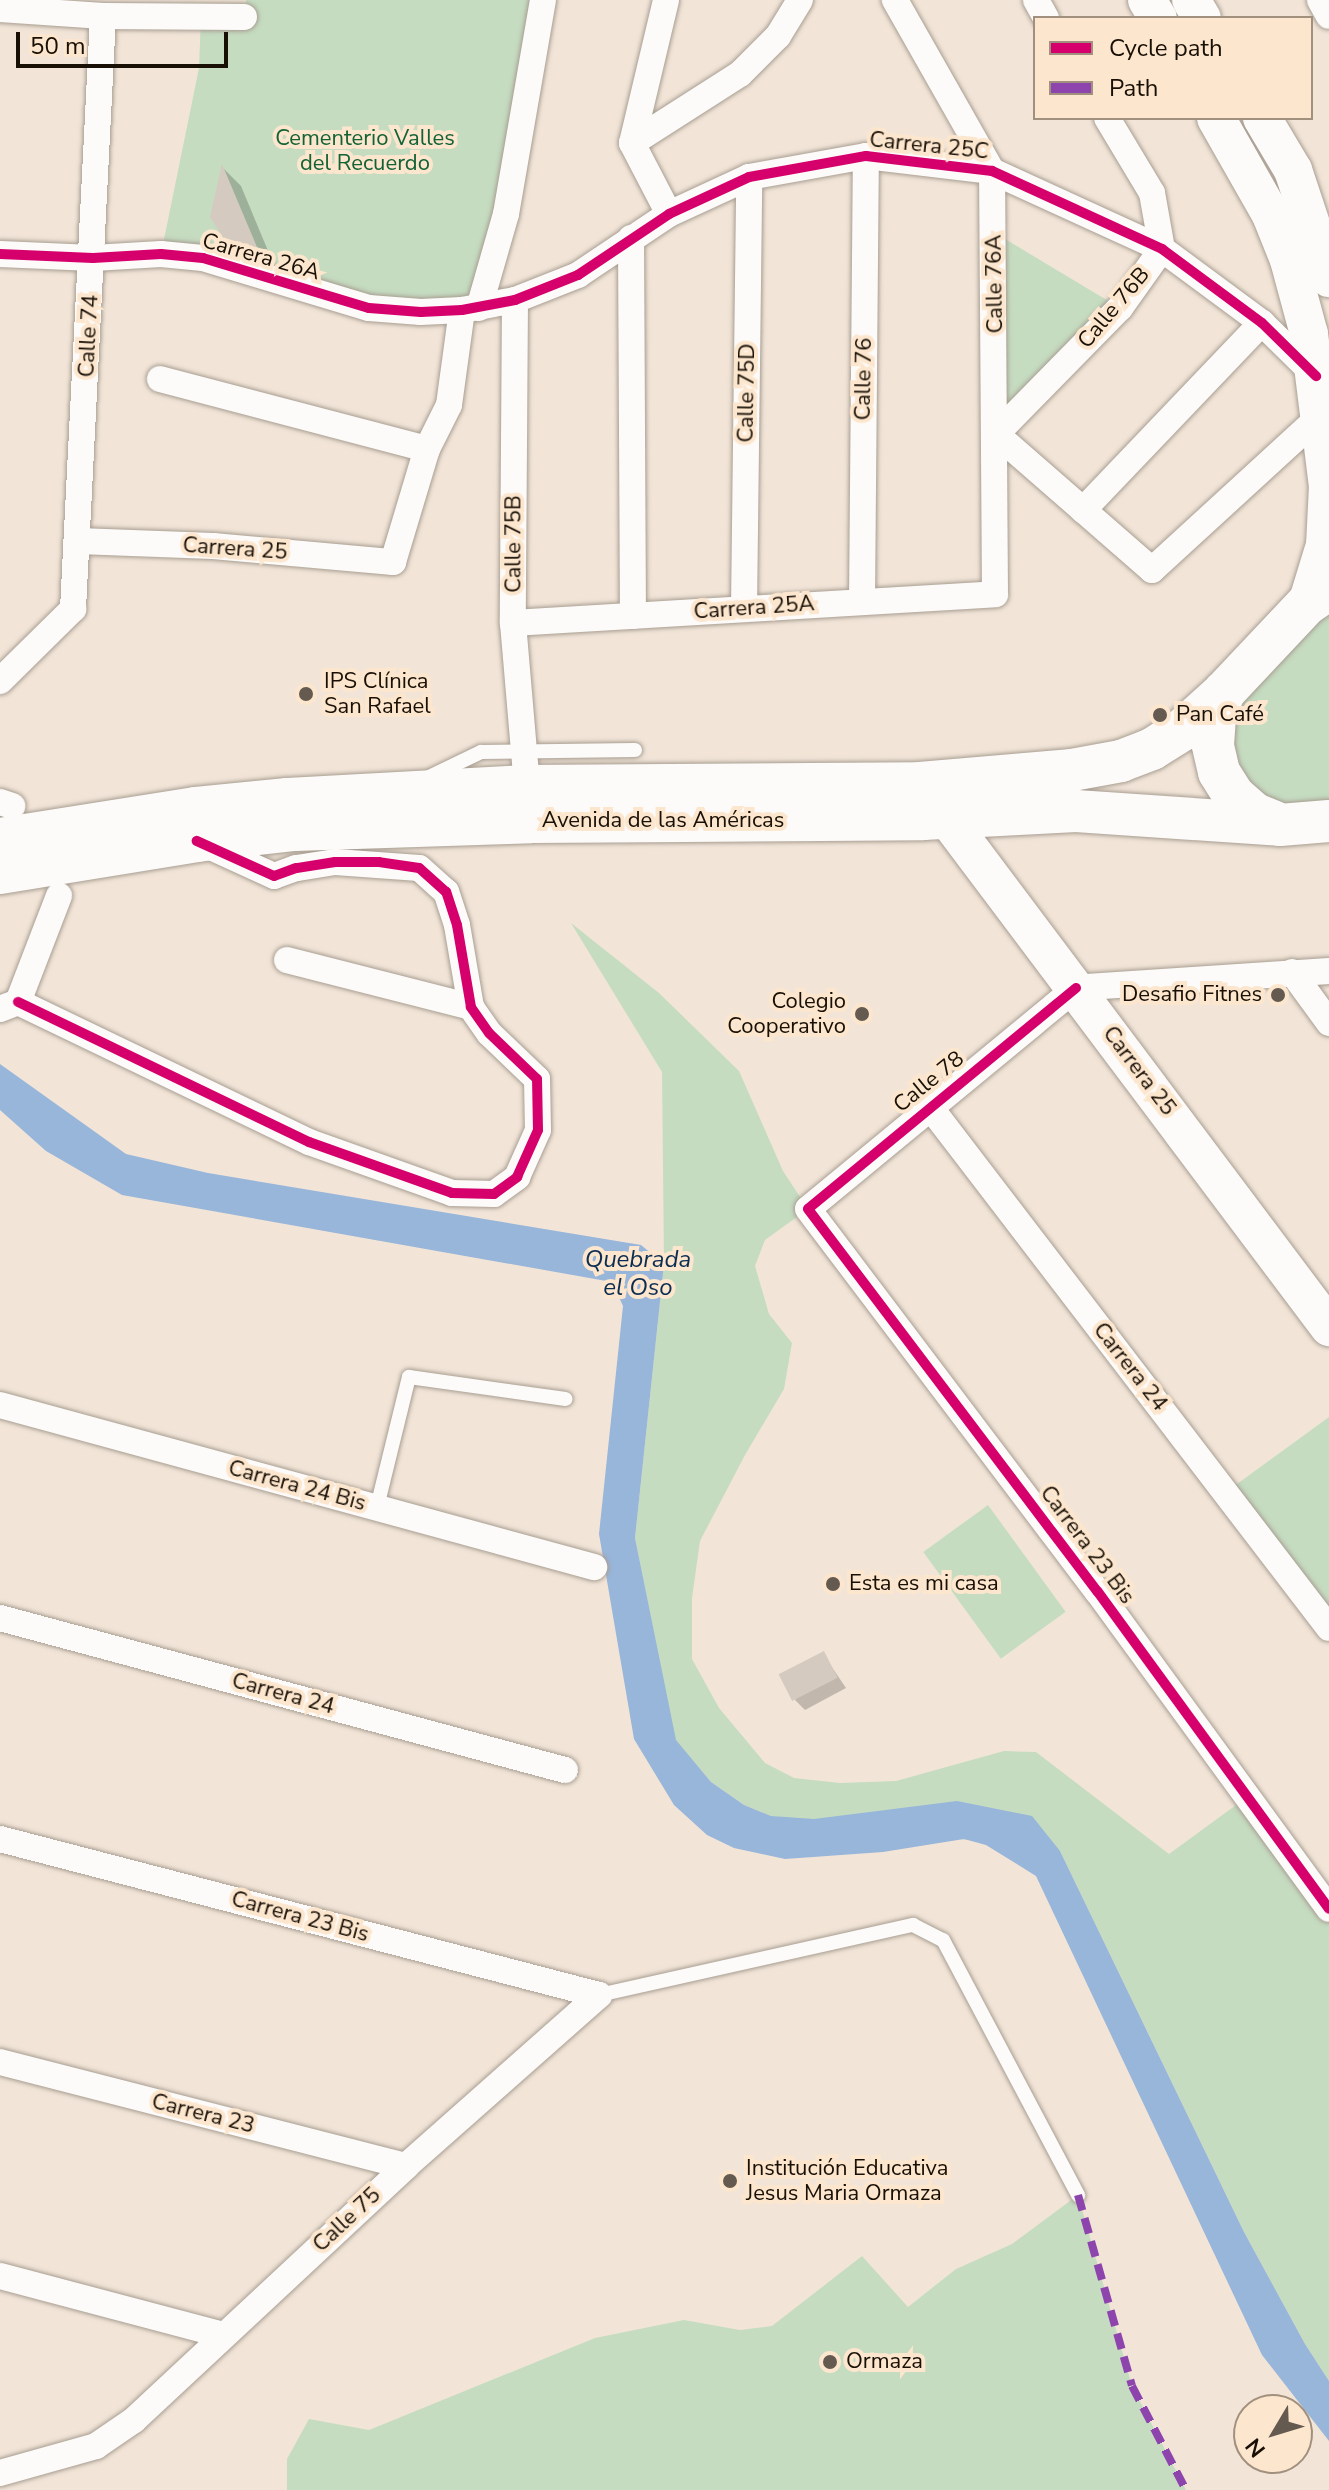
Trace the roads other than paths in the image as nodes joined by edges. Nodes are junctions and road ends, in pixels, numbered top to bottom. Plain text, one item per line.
1 (543, 0) edge
2 (666, 0) edge
3 (800, 0) edge
4 (895, 0) edge
5 (1320, 0) edge
6 (141, 8) edge
7 (0, 9) edge
8 (103, 16) junction
9 (1329, 16) edge
10 (244, 17) dead end
11 (1108, 120) edge
12 (1217, 120) edge
13 (1263, 120) edge
14 (632, 143) junction
15 (866, 156) junction
16 (992, 171) junction
17 (749, 177) junction
18 (1318, 209) edge
19 (669, 214) junction
20 (631, 238) junction
21 (1162, 249) junction
22 (0, 254) edge
23 (93, 258) junction
24 (1329, 278) edge
25 (515, 300) junction
26 (471, 309) junction
27 (1262, 323) junction
28 (1299, 340) junction
29 (160, 379) dead end
30 (1318, 418) junction
31 (996, 434) junction
32 (427, 449) junction
33 (1083, 510) junction
34 (78, 541) junction
35 (995, 594) joint
36 (1318, 597) edge
37 (862, 602) junction
38 (744, 609) junction
39 (633, 616) junction
40 (513, 623) junction
41 (0, 681) edge
42 (1224, 692) junction
43 (635, 750) dead end
44 (526, 769) junction
45 (4, 816) edge
46 (946, 817) junction
47 (1329, 821) edge
48 (1280, 825) junction
49 (197, 841) junction
50 (0, 873) edge
51 (59, 896) dead end
52 (287, 960) dead end
53 (1329, 971) edge
54 (1292, 972) junction
55 (1076, 988) junction
56 (9, 1005) edge
57 (471, 1007) junction
58 (1329, 1023) edge
59 (930, 1107) junction
60 (808, 1209) joint
61 (1329, 1327) edge
62 (565, 1399) dead end
63 (0, 1405) edge
64 (377, 1507) junction
65 (594, 1567) dead end
66 (0, 1618) edge
67 (1329, 1628) edge
68 (565, 1770) dead end
69 (0, 1839) edge
70 (1329, 1909) edge
71 (599, 1995) junction
72 (0, 2062) edge
73 (406, 2166) junction
74 (1078, 2195) dead end
75 (0, 2276) edge
76 (223, 2335) junction
77 (0, 2473) edge

1 - 26 street
2 - 14 street
3 - 14 street
4 - 16 street, Calle 76A
5 - 9 street
6 - 8 street
6 - 10 street
7 - 8 street
8 - 23 street, Calle 74
11 - 21 street, Calle 76B
12 - 28 main road
13 - 18 main road
14 - 19 street
15 - 16 street, Carrera 25C
15 - 17 street, Carrera 25C
15 - 37 street, Calle 76
16 - 21 street, Carrera 25C
16 - 31 street, Calle 76A
17 - 19 street, Carrera 25C
17 - 38 street, Calle 75D
18 - 24 main road
19 - 20 street, Carrera 25C
20 - 25 street, Carrera 25C
20 - 39 street
21 - 27 street, Carrera 25C
21 - 31 street, Calle 76B
22 - 23 street, Carrera 26A
23 - 26 street, Carrera 26A
23 - 34 street, Calle 74
25 - 26 street, Carrera 25C
25 - 40 street, Calle 75B
26 - 32 street
27 - 28 street, Carrera 25C
27 - 33 street
28 - 30 main road
29 - 32 street
30 - 33 street
30 - 36 main road
31 - 33 street
31 - 35 street, Calle 76A
32 - 34 street, Carrera 25
34 - 41 street, Calle 74
35 - 37 street, Carrera 25A
36 - 42 main road, Avenida de las Américas
37 - 38 street, Carrera 25A
38 - 39 street, Carrera 25A
39 - 40 street, Carrera 25A
40 - 44 street, Calle 75B
42 - 44 main road, Avenida de las Américas
42 - 48 main road
43 - 44 lane
44 - 45 main road, Avenida de las Américas
46 - 48 main road, Avenida de las Américas
46 - 49 main road, Avenida de las Américas
46 - 55 main road, Carrera 25
47 - 48 main road, Avenida de las Américas
49 - 50 main road, Avenida de las Américas
49 - 57 street
51 - 56 street
52 - 57 street
53 - 54 street
54 - 55 street
54 - 58 street
55 - 59 street, Calle 78
55 - 61 main road, Carrera 25
56 - 57 street
59 - 60 street, Calle 78
59 - 67 street, Carrera 24
60 - 70 street, Carrera 23 Bis
62 - 64 lane
63 - 64 street, Carrera 24 Bis
64 - 65 street, Carrera 24 Bis
66 - 68 street, Carrera 24
69 - 71 street, Carrera 23 Bis
71 - 73 street, Calle 75
71 - 74 lane
72 - 73 street, Carrera 23
73 - 76 street, Calle 75
75 - 76 street
76 - 77 street, Calle 75

